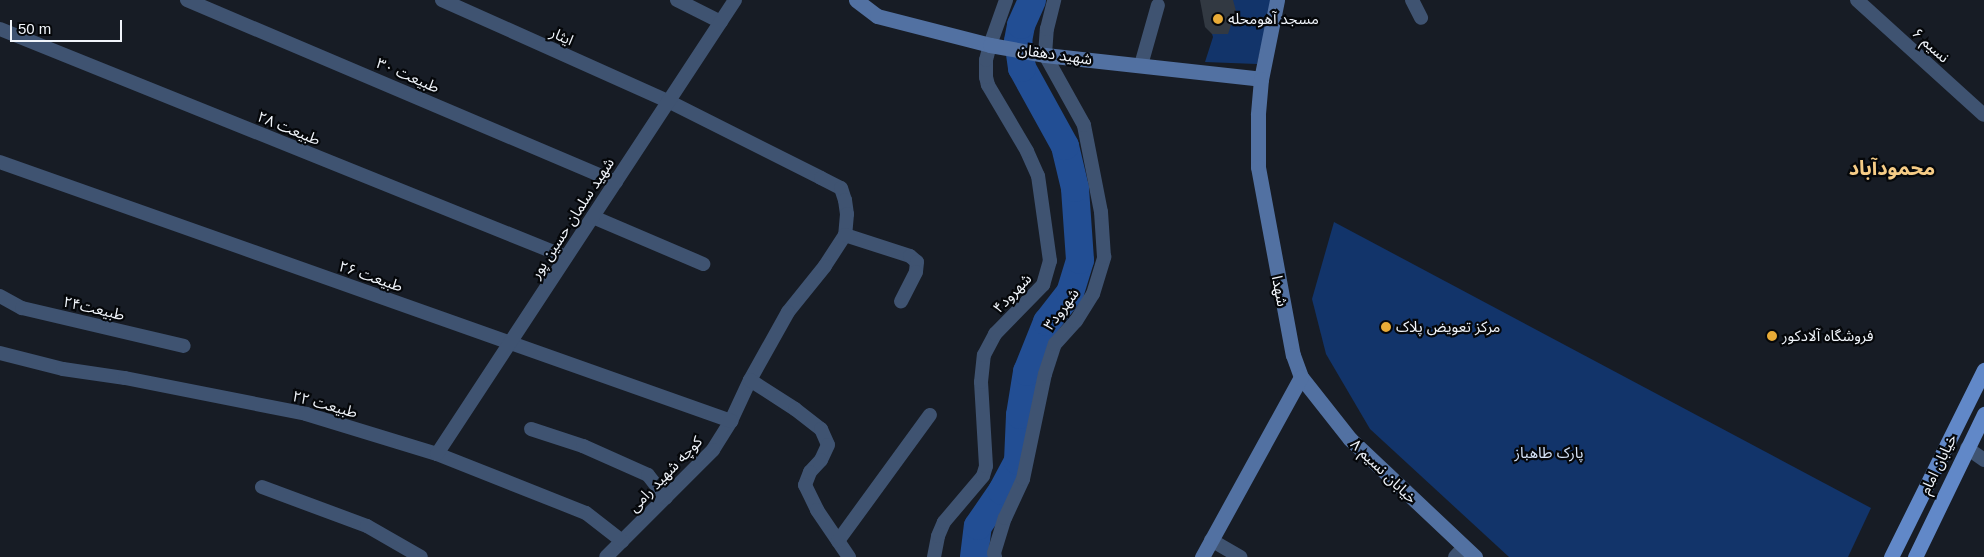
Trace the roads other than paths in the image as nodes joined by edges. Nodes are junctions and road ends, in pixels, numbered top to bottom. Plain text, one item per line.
1 (187, 0) edge
2 (442, 0) edge
3 (677, 0) edge
4 (735, 0) edge
5 (856, 0) edge
6 (1006, 0) edge
7 (1054, 0) edge
8 (1277, 0) edge
9 (1412, 0) edge
10 (1856, 0) edge
11 (1158, 5) dead end
12 (1421, 18) dead end
13 (720, 22) junction
14 (0, 29) edge
15 (990, 45) junction
16 (1045, 55) junction
17 (1141, 65) junction
18 (1261, 79) junction
19 (668, 101) junction
20 (1984, 115) edge
21 (0, 162) edge
22 (616, 182) junction
23 (593, 217) junction
24 (845, 235) junction
25 (566, 257) junction
26 (703, 264) dead end
27 (0, 296) edge
28 (901, 301) dead end
29 (510, 342) junction
30 (184, 346) dead end
31 (0, 353) edge
32 (1984, 370) edge
33 (1301, 377) junction
34 (750, 380) junction
35 (1984, 414) edge
36 (930, 415) dead end
37 (731, 421) junction
38 (531, 429) dead end
39 (1950, 440) junction
40 (1968, 448) junction
41 (437, 454) junction
42 (1984, 460) edge
43 (1932, 475) junction
44 (1950, 485) junction
45 (262, 487) dead end
46 (666, 498) junction
47 (1211, 540) junction
48 (622, 541) junction
49 (838, 541) junction
50 (1465, 554) edge
51 (421, 557) edge
52 (606, 557) edge
53 (849, 557) edge
54 (934, 557) edge
55 (994, 557) edge
56 (1202, 557) edge
57 (1241, 557) edge
58 (1891, 557) edge
59 (1915, 557) edge

1 - 22 street, طبیعت ۳۰
2 - 19 street, ایثار
3 - 13 street
4 - 13 street, شهید سلمان حسین پور
5 - 15 street, شهید دهقان
6 - 15 street, شهرود۴
7 - 16 street
8 - 18 street, شهدا
9 - 12 street
10 - 20 street, نسیم ۶
11 - 17 street
13 - 19 street, شهید سلمان حسین پور
14 - 25 street, طبیعت ۲۸
15 - 16 street, شهید دهقان
15 - 54 street, شهرود۴
16 - 17 street, شهید دهقان
16 - 55 street, شهرود۳
17 - 18 street, شهید دهقان
18 - 33 street, شهدا
19 - 22 street, شهید سلمان حسین پور
19 - 24 street, ایثار
21 - 29 street, طبیعت ۲۶
22 - 23 street, شهید سلمان حسین پور
23 - 25 street, شهید سلمان حسین پور
23 - 26 street
24 - 28 street
24 - 34 street, کوچه شهید رامی
25 - 29 street, شهید سلمان حسین پور
27 - 30 street, طبیعت۲۴
29 - 37 street, طبیعت ۲۶
29 - 41 street, شهید سلمان حسین پور
31 - 41 street, طبیعت ۲۲
32 - 39 main road, خیابان امام
33 - 47 street
33 - 50 street, خیابان نسیم ۸
34 - 37 street, کوچه شهید رامی
34 - 49 street
35 - 40 main road, خیابان امام
36 - 49 street
37 - 46 street, کوچه شهید رامی
38 - 46 street
39 - 40 main road
39 - 43 main road, خیابان امام
40 - 42 street
40 - 44 main road, خیابان امام
41 - 48 street, طبیعت ۲۲
43 - 44 main road
43 - 58 main road, خیابان امام
44 - 59 main road, خیابان امام
45 - 51 street
46 - 48 street, کوچه شهید رامی
47 - 56 street
47 - 57 street
48 - 52 street, کوچه شهید رامی
49 - 53 street

